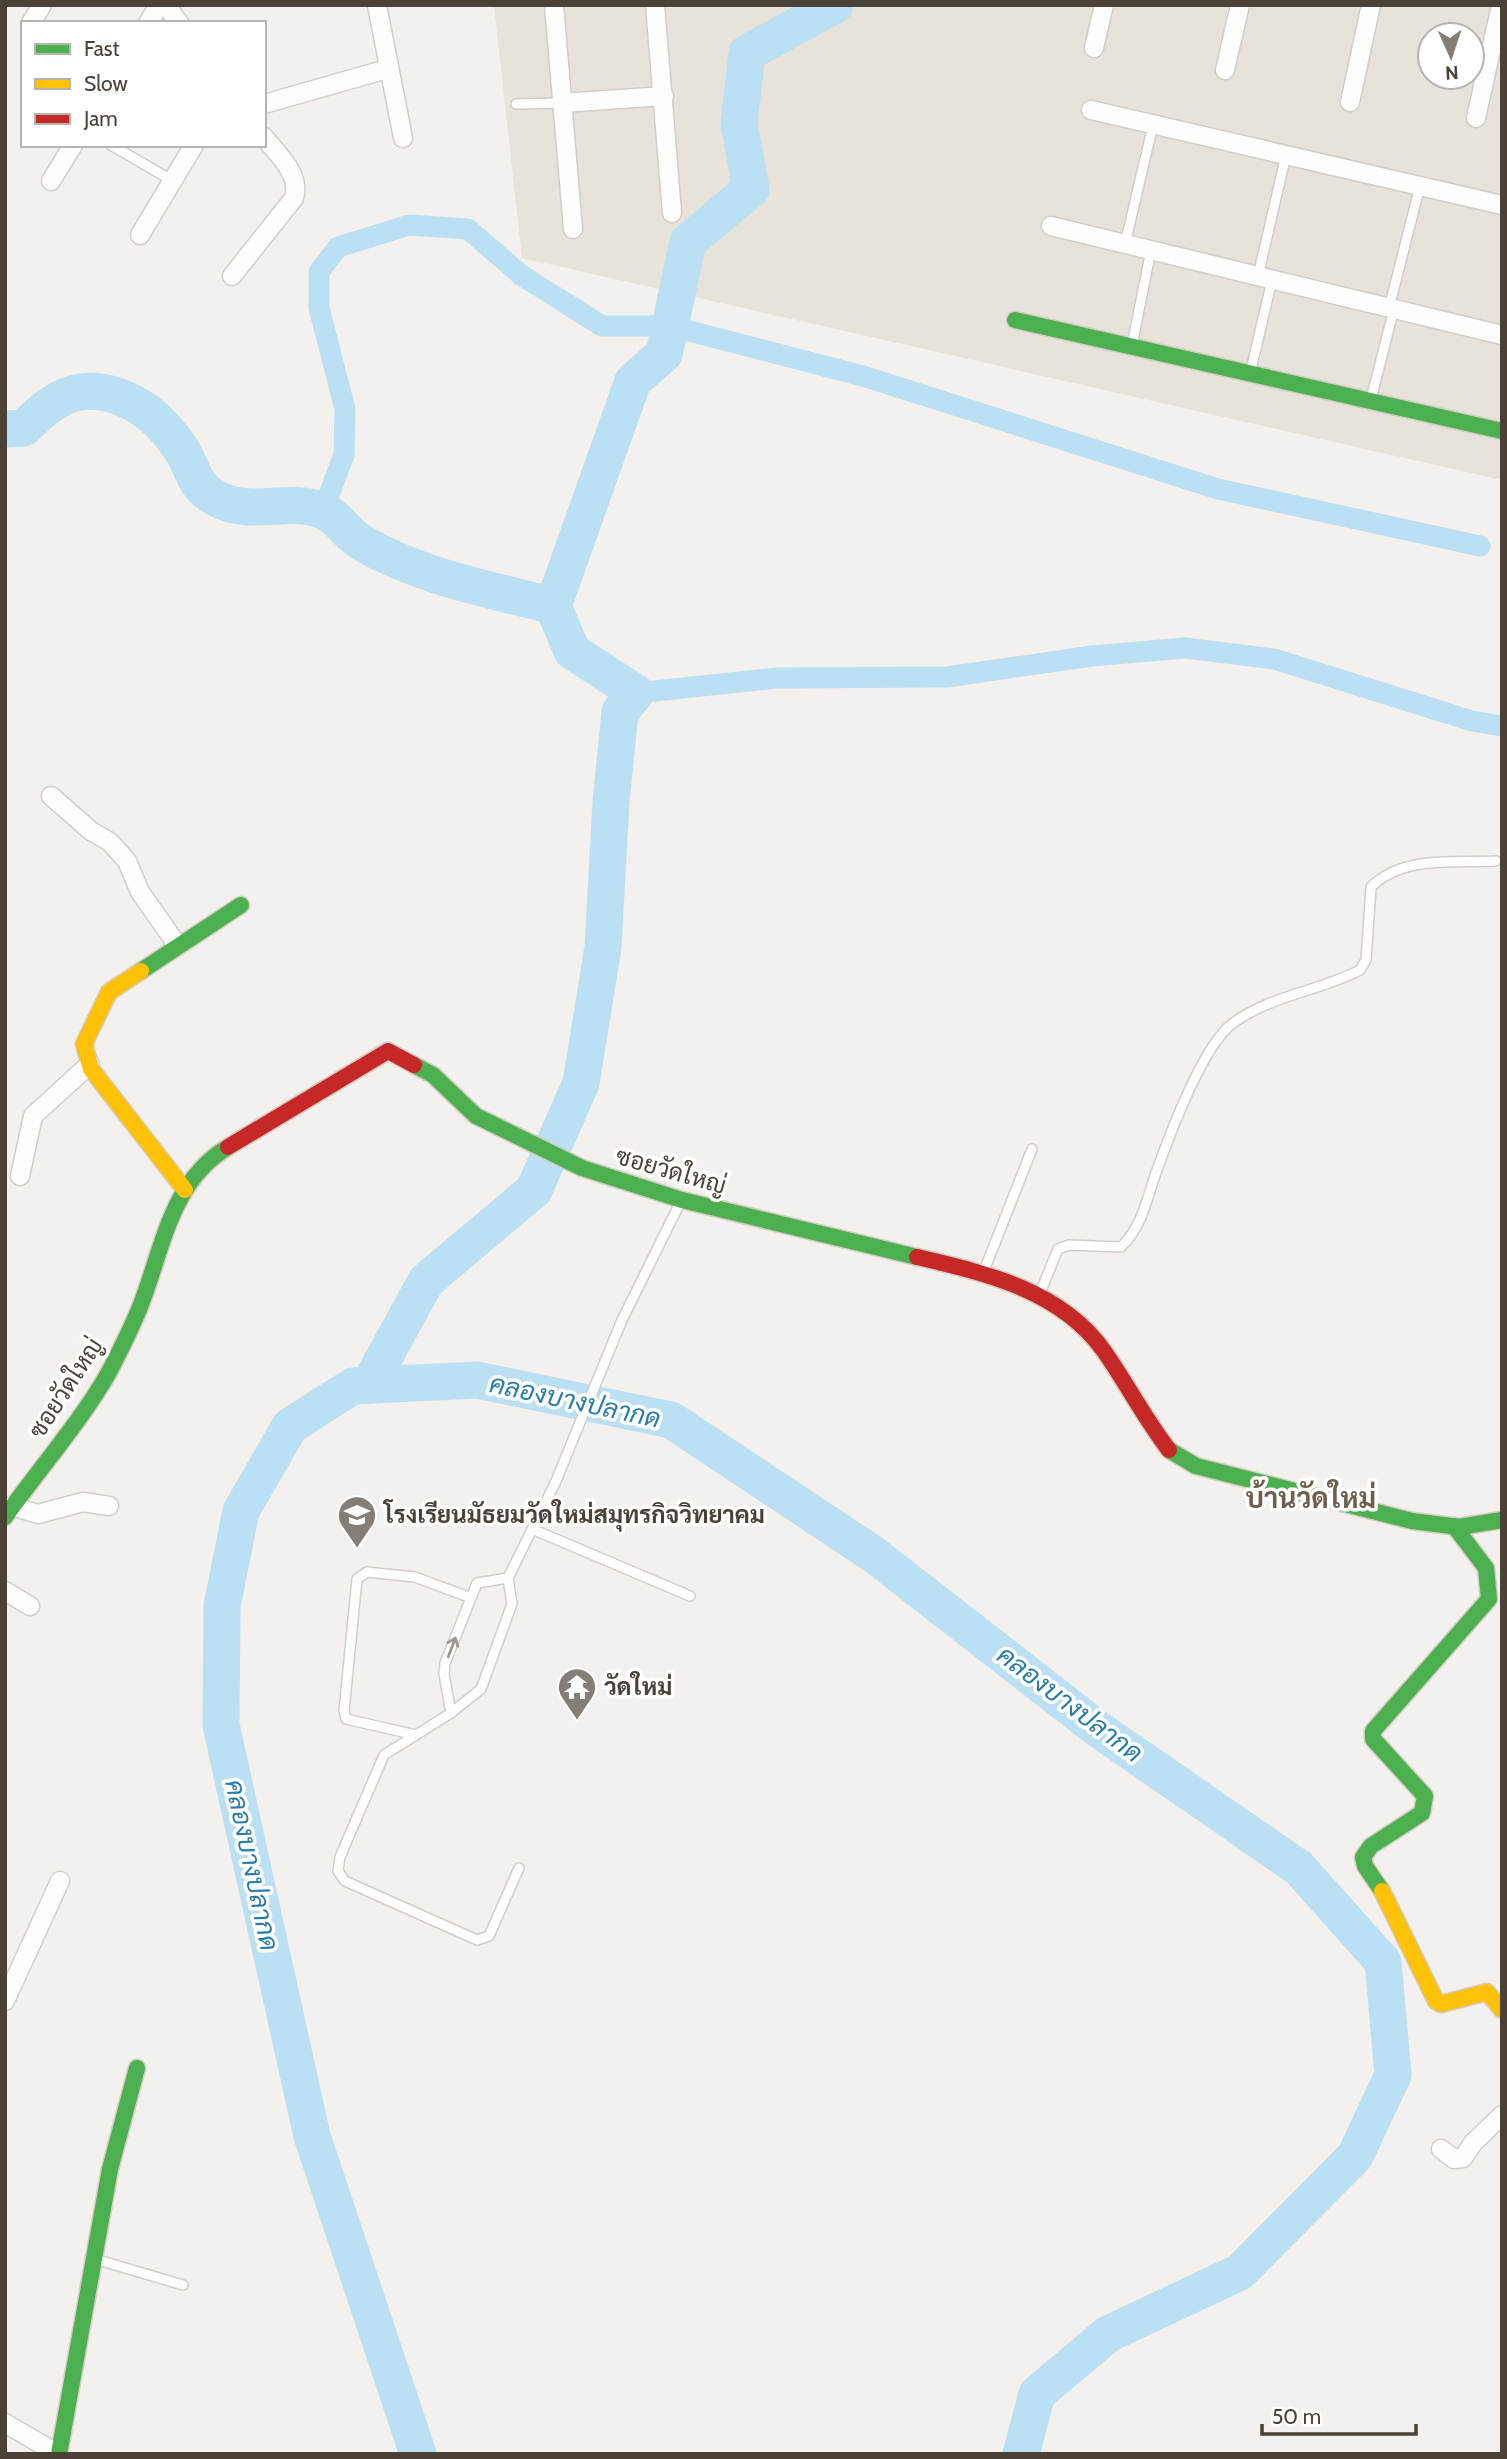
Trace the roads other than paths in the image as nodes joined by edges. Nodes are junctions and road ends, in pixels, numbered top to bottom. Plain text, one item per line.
1 (42, 5) edge
2 (159, 5) edge
3 (166, 5) edge
4 (377, 5) edge
5 (554, 5) edge
6 (655, 5) edge
7 (1104, 5) edge
8 (1240, 5) edge
9 (1371, 5) edge
10 (1500, 5) edge
11 (33, 21) edge
12 (149, 21) edge
13 (178, 21) edge
14 (1094, 48) dead end
15 (387, 69) junction
16 (1225, 70) dead end
17 (664, 96) junction
18 (266, 103) edge
19 (562, 103) junction
20 (1350, 103) dead end
21 (516, 104) dead end
22 (1091, 110) dead end
23 (1476, 118) dead end
24 (1153, 125) junction
25 (403, 138) dead end
26 (266, 140) edge
27 (72, 147) edge
28 (114, 147) edge
29 (193, 147) edge
30 (1286, 155) junction
31 (51, 181) dead end
32 (173, 181) junction
33 (1420, 186) junction
34 (1502, 205) edge
35 (672, 213) dead end
36 (1051, 226) dead end
37 (573, 229) dead end
38 (140, 235) dead end
39 (1125, 244) junction
40 (1151, 250) junction
41 (232, 276) dead end
42 (1265, 278) junction
43 (1392, 309) junction
44 (1015, 320) dead end
45 (1502, 335) edge
46 (1131, 347) junction
47 (1250, 375) junction
48 (1370, 403) junction
49 (1502, 431) edge
50 (51, 796) dead end
51 (1496, 861) dead end
52 (241, 905) dead end
53 (178, 946) junction
54 (90, 1064) junction
55 (1032, 1149) dead end
56 (20, 1176) dead end
57 (185, 1190) junction
58 (682, 1200) junction
59 (984, 1273) junction
60 (1040, 1295) junction
61 (10, 1501) edge
62 (109, 1506) dead end
63 (1502, 1520) edge
64 (1454, 1526) junction
65 (532, 1529) junction
66 (508, 1578) junction
67 (5, 1591) edge
68 (690, 1597) dead end
69 (471, 1598) junction
70 (30, 1606) dead end
71 (451, 1713) junction
72 (416, 1735) junction
73 (519, 1868) dead end
74 (60, 1881) dead end
75 (5, 2001) edge
76 (1502, 2010) edge
77 (137, 2068) dead end
78 (1502, 2115) edge
79 (1441, 2149) dead end
80 (94, 2259) junction
81 (183, 2286) dead end
82 (5, 2423) edge
83 (59, 2454) edge

1 - 11 street
2 - 12 street
3 - 13 street
4 - 15 street
5 - 19 street
6 - 17 street
7 - 14 street
8 - 16 street
9 - 20 street
10 - 23 street
15 - 18 street
15 - 25 street
17 - 19 street
17 - 35 street
19 - 21 lane
19 - 37 street
22 - 24 street
24 - 30 street
24 - 39 lane
26 - 41 street
27 - 31 street
28 - 32 lane
29 - 32 street
30 - 33 street
30 - 42 lane
32 - 38 street
33 - 34 street
33 - 43 lane
36 - 39 street
39 - 40 street
40 - 42 street
40 - 46 lane
42 - 43 street
42 - 47 lane
43 - 45 street
43 - 48 lane
44 - 46 street
46 - 47 street
47 - 48 street
48 - 49 street
50 - 53 street
51 - 60 lane
52 - 53 street
53 - 54 street
54 - 56 street
54 - 57 street
55 - 59 lane
57 - 58 street, ซอยวัดใหญ่
57 - 61 street, ซอยวัดใหญ่
58 - 59 street, ซอยวัดใหญ่
58 - 65 lane
59 - 60 street, ซอยวัดใหญ่
60 - 64 street, ซอยวัดใหญ่
61 - 62 street
63 - 64 street, ซอยวัดใหญ่
64 - 76 street
65 - 66 lane
65 - 68 lane
66 - 69 lane
66 - 71 lane
67 - 70 street
71 -> 69 lane
69 - 72 lane
71 - 72 lane
72 - 73 lane
74 - 75 street
77 - 80 street
78 - 79 street
80 - 81 lane
80 - 83 street
82 - 83 street

